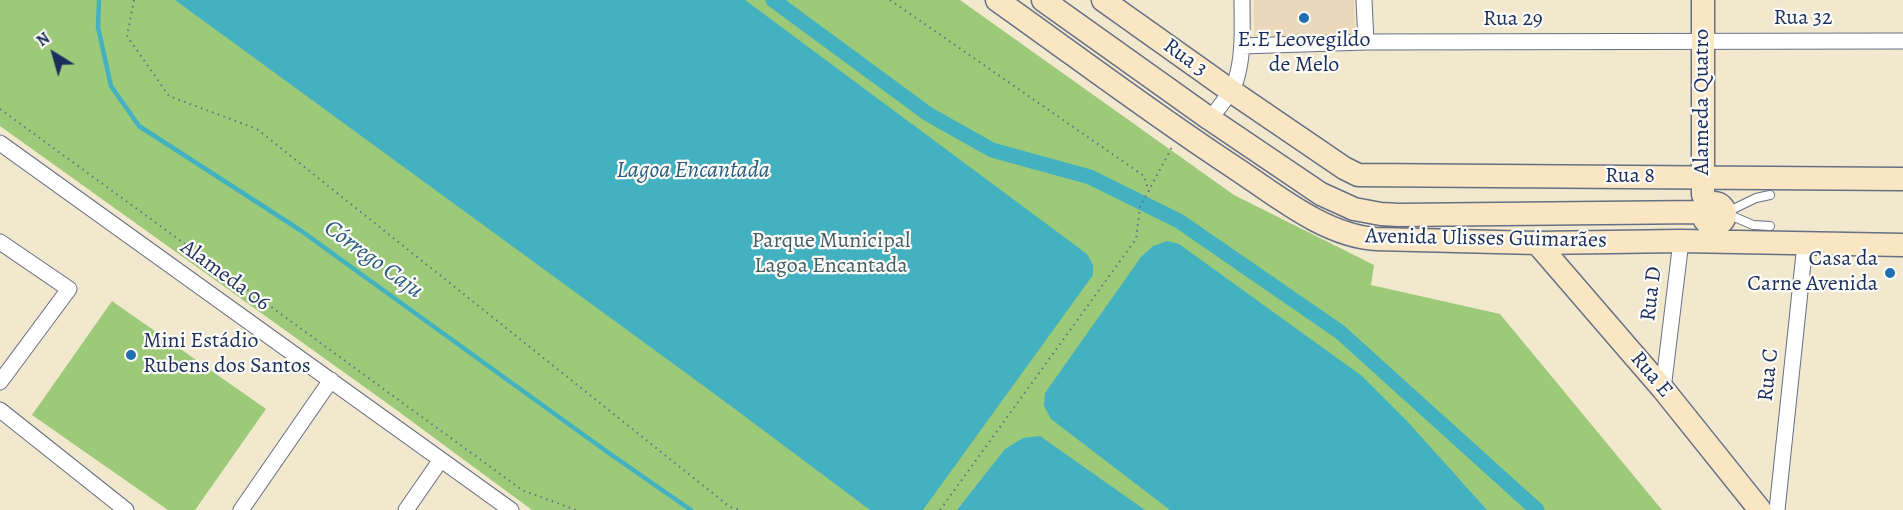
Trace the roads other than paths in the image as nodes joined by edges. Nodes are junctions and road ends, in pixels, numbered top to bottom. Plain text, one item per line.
1 (998, 0) edge
2 (1043, 0) edge
3 (1103, 0) edge
4 (1242, 0) edge
5 (1364, 0) edge
6 (1703, 0) edge
7 (1903, 41) edge
8 (1366, 42) junction
9 (1703, 42) junction
10 (1242, 46) junction
11 (1231, 91) junction
12 (1210, 119) junction
13 (1187, 136) junction
14 (0, 143) edge
15 (1358, 175) joint
16 (1703, 178) junction
17 (1903, 178) edge
18 (1770, 195) dead end
19 (1712, 219) junction
20 (1770, 226) dead end
21 (1681, 241) junction
22 (0, 242) edge
23 (1537, 243) junction
24 (1805, 244) junction
25 (1903, 245) edge
26 (1, 380) edge
27 (331, 380) junction
28 (1663, 389) junction
29 (0, 410) edge
30 (440, 461) junction
31 (126, 510) edge
32 (241, 510) edge
33 (406, 510) edge
34 (511, 510) edge
35 (1760, 510) edge
36 (1778, 510) edge

1 - 13 main road, Avenida Ulisses Guimarães
2 - 12 main road, Avenida Ulisses Guimarães
3 - 11 main road, Rua 3
4 - 10 street
5 - 8 street
6 - 9 main road, Alameda Quatro
7 - 9 street, Rua 32
8 - 9 street, Rua 29
8 - 10 street, Rua 29
9 - 16 main road, Alameda Quatro
10 - 11 street
11 - 12 street
11 - 15 main road, Rua 3
12 - 13 main road
12 - 19 main road, Avenida Ulisses Guimarães
13 - 23 main road, Avenida Ulisses Guimarães
14 - 27 street, Alameda 06
15 - 16 main road, Rua 8
16 - 17 main road, Rua 8
16 - 19 main road, Alameda Quatro
18 - 19 lane
19 - 20 lane
19 - 21 main road, Avenida Ulisses Guimarães
19 - 24 main road, Avenida Ulisses Guimarães
21 - 23 main road, Avenida Ulisses Guimarães
21 - 28 street, Rua D
22 - 26 street
23 - 28 main road, Rua E
24 - 25 main road, Avenida Ulisses Guimarães
24 - 36 street, Rua C
27 - 30 street, Alameda 06
27 - 32 street
28 - 35 main road, Rua E
29 - 31 street
30 - 33 street
30 - 34 street, Alameda 06

